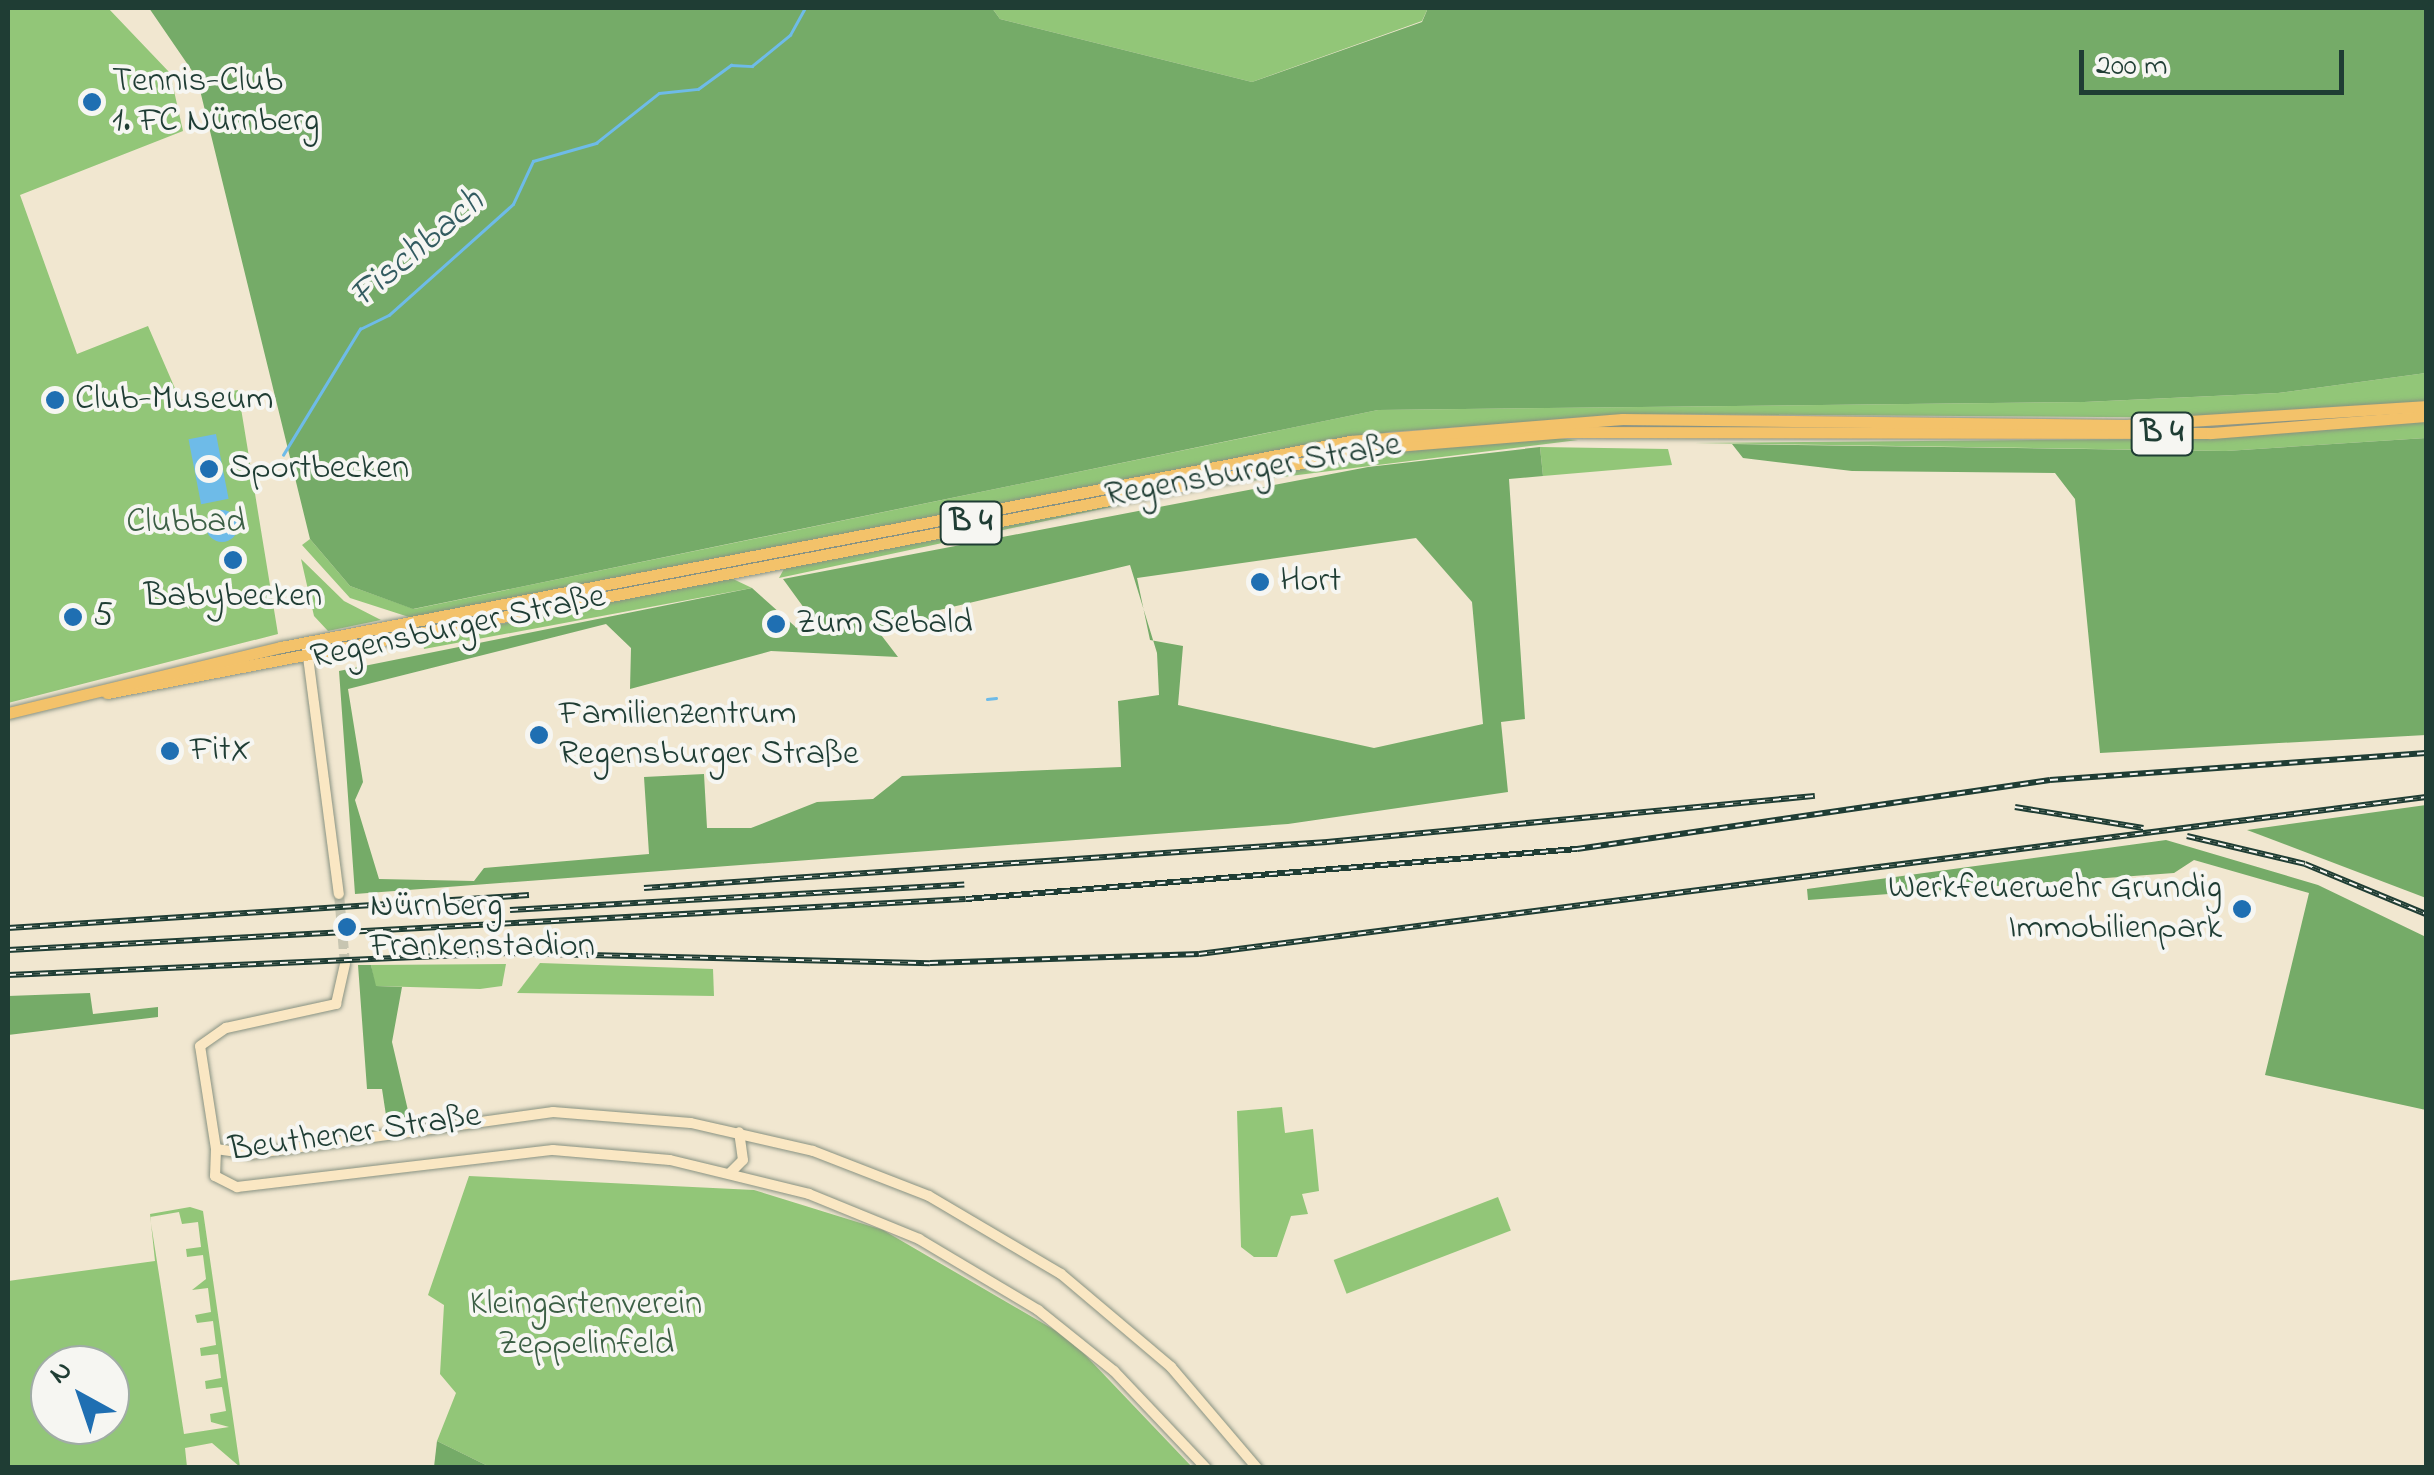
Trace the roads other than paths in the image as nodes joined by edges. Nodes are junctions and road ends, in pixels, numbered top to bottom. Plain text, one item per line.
1 (2426, 406) edge
2 (2426, 416) edge
3 (1184, 468) junction
4 (1174, 485) junction
5 (305, 643) junction
6 (309, 658) junction
7 (97, 693) junction
8 (8, 713) edge
9 (339, 894) tunnel mouth
10 (345, 964) tunnel mouth
11 (740, 1132) junction
12 (216, 1149) junction
13 (730, 1173) junction
14 (1206, 1468) edge
15 (1257, 1468) edge

1 - 3 main road, Regensburger Straße / B 4
2 - 4 main road, Regensburger Straße / B 4
3 - 4 main road
3 - 5 main road, Regensburger Straße / B 4
4 - 6 main road, Regensburger Straße / B 4
5 - 6 main road
5 - 7 main road, Regensburger Straße / B 4
6 - 7 main road, Regensburger Straße / B 4
6 - 9 main road
7 - 8 main road, Regensburger Straße / B 4
10 - 12 main road
11 - 12 main road, Beuthener Straße
11 - 13 main road
11 - 15 main road, Beuthener Straße
12 - 13 main road, Beuthener Straße
13 - 14 main road, Beuthener Straße

